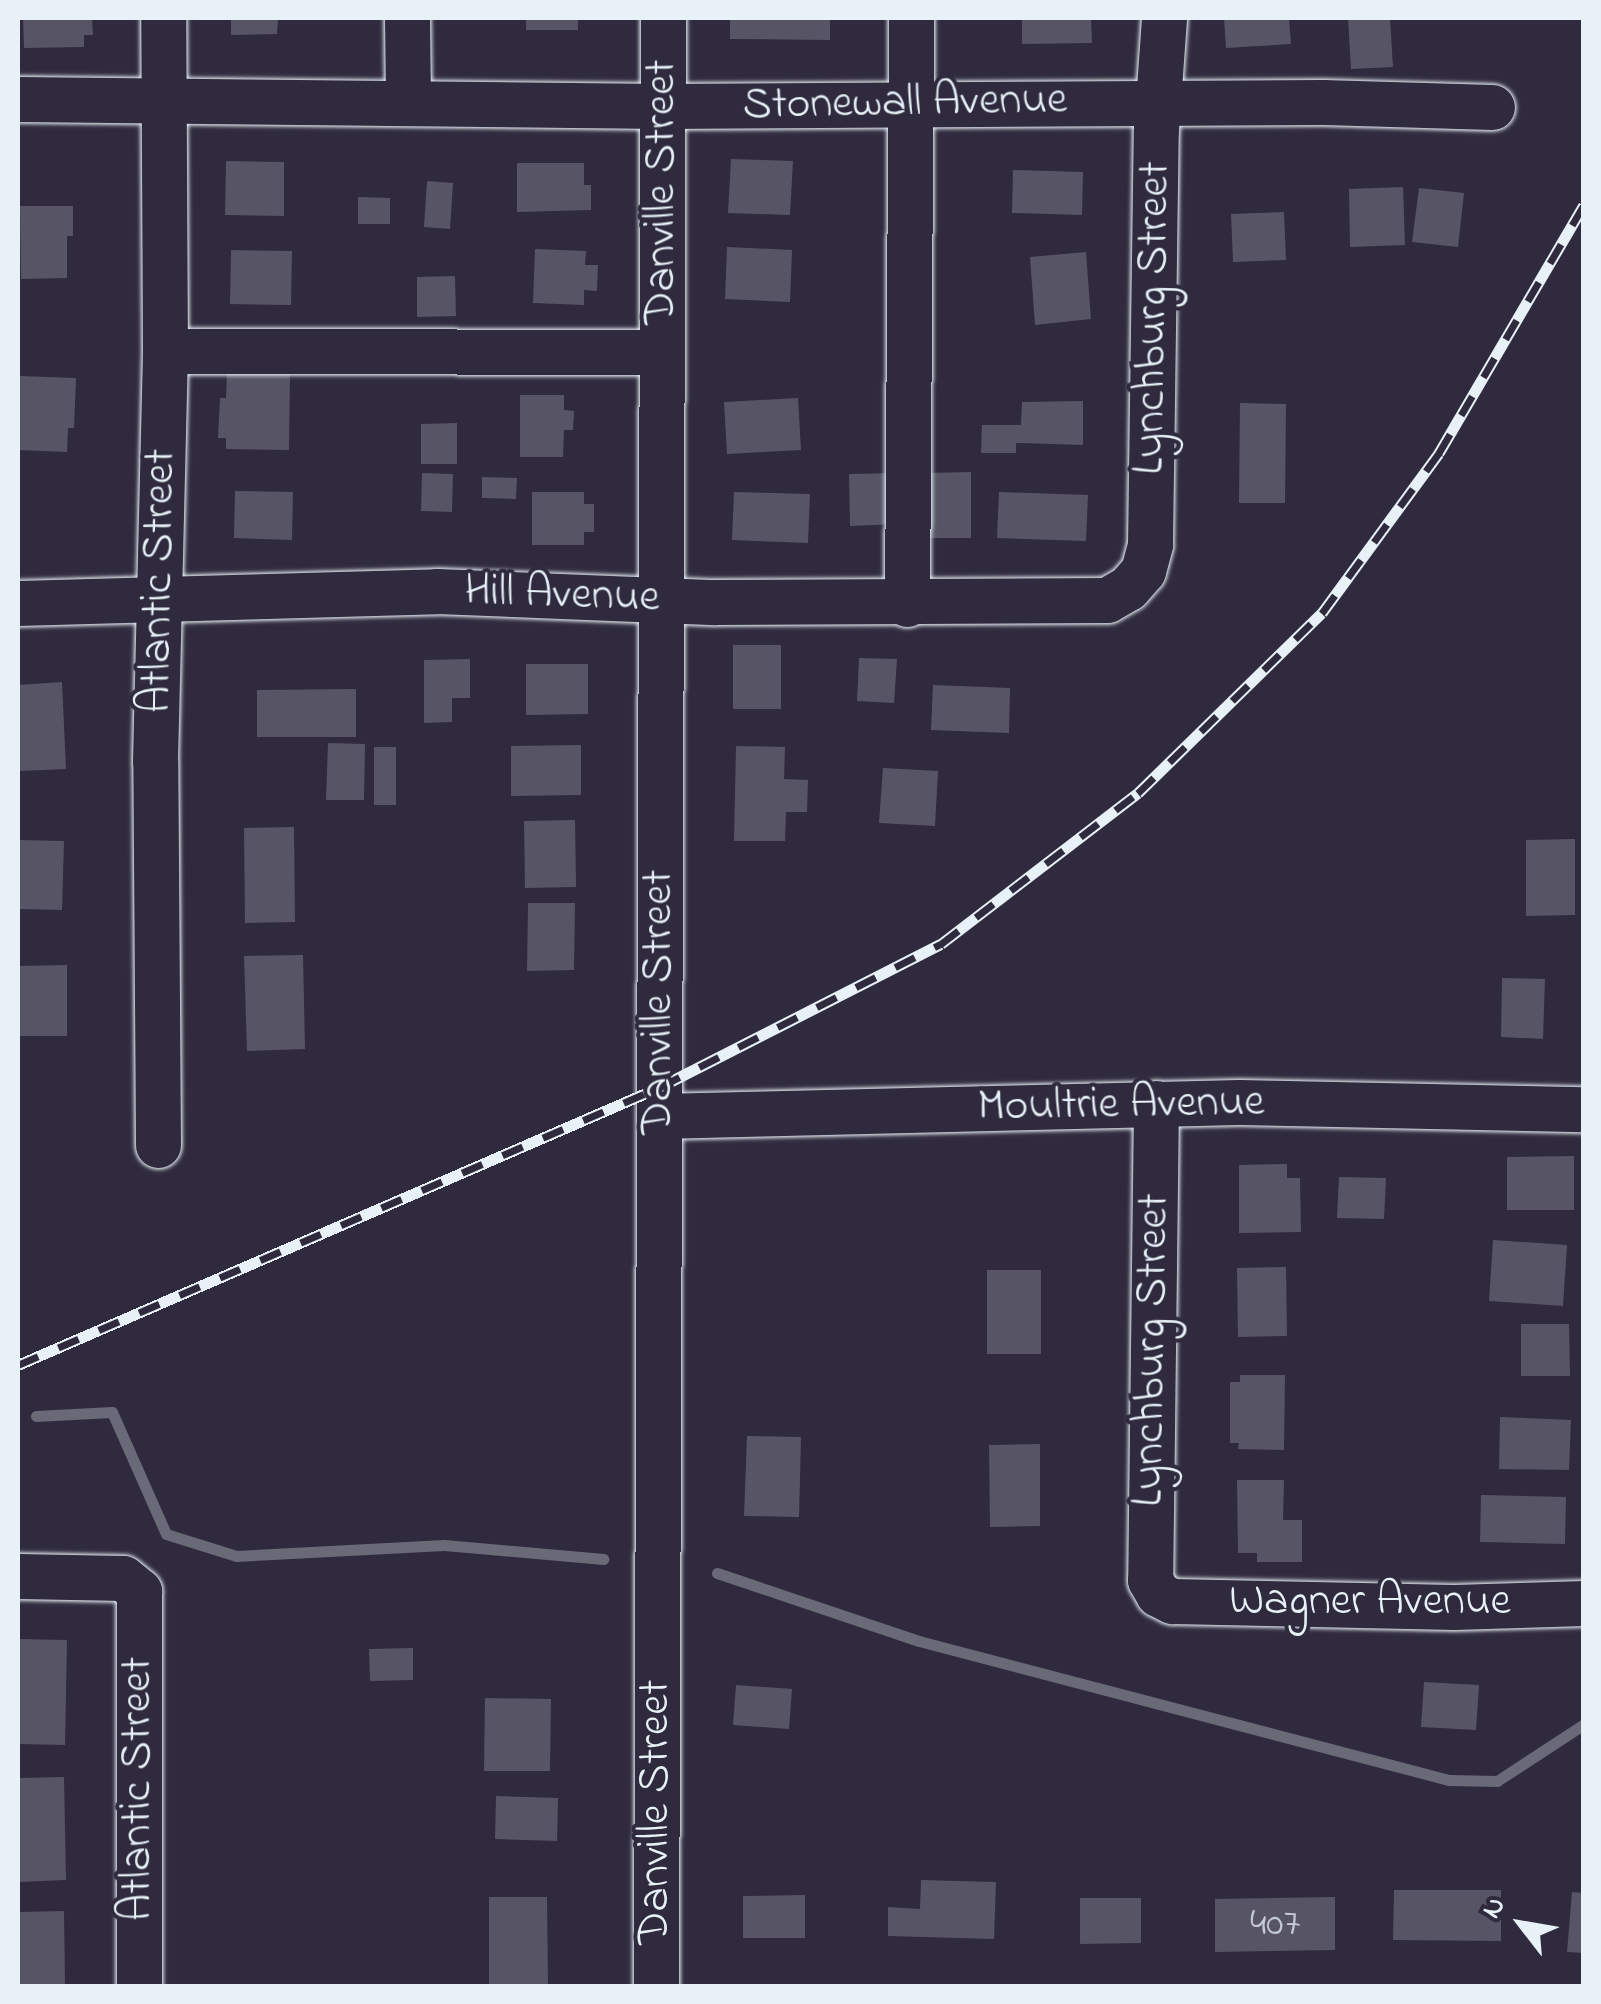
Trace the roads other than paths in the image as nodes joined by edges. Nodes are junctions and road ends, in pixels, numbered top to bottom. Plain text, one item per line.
1 (163, 18) edge
2 (407, 18) edge
3 (664, 18) edge
4 (911, 18) edge
5 (1164, 18) edge
6 (18, 99) edge
7 (165, 99) junction
8 (1158, 101) junction
9 (408, 103) junction
10 (663, 106) junction
11 (910, 106) junction
12 (1492, 108) dead end
13 (166, 351) junction
14 (662, 352) junction
15 (160, 600) junction
16 (662, 600) junction
17 (1107, 600) joint
18 (18, 603) edge
19 (907, 604) junction
20 (1156, 1103) junction
21 (1584, 1109) edge
22 (659, 1116) junction
23 (158, 1145) dead end
24 (18, 1576) edge
25 (1158, 1594) joint
26 (1584, 1602) edge
27 (139, 1986) edge
28 (656, 1986) edge

1 - 7 street, Atlantic Street
2 - 9 street
3 - 10 street, Danville Street
4 - 11 street
5 - 8 street, Lynchburg Street
6 - 7 street, Stonewall Avenue
7 - 9 street, Stonewall Avenue
7 - 13 street, Atlantic Street
8 - 11 street, Stonewall Avenue
8 - 12 street, Stonewall Avenue
8 - 17 street, Lynchburg Street
9 - 10 street, Stonewall Avenue
10 - 11 street, Stonewall Avenue
10 - 14 street, Danville Street
11 - 19 street
13 - 14 street
13 - 15 street, Atlantic Street
14 - 16 street, Danville Street
15 - 16 street, Hill Avenue
15 - 18 street, Hill Avenue
15 - 23 street, Atlantic Street
16 - 19 street, Hill Avenue
16 - 22 street, Danville Street
17 - 19 street, Hill Avenue
20 - 21 street, Moultrie Avenue
20 - 22 street, Moultrie Avenue
20 - 25 street, Lynchburg Street
22 - 28 street, Danville Street
24 - 27 street, Atlantic Street
25 - 26 street, Wagner Avenue

